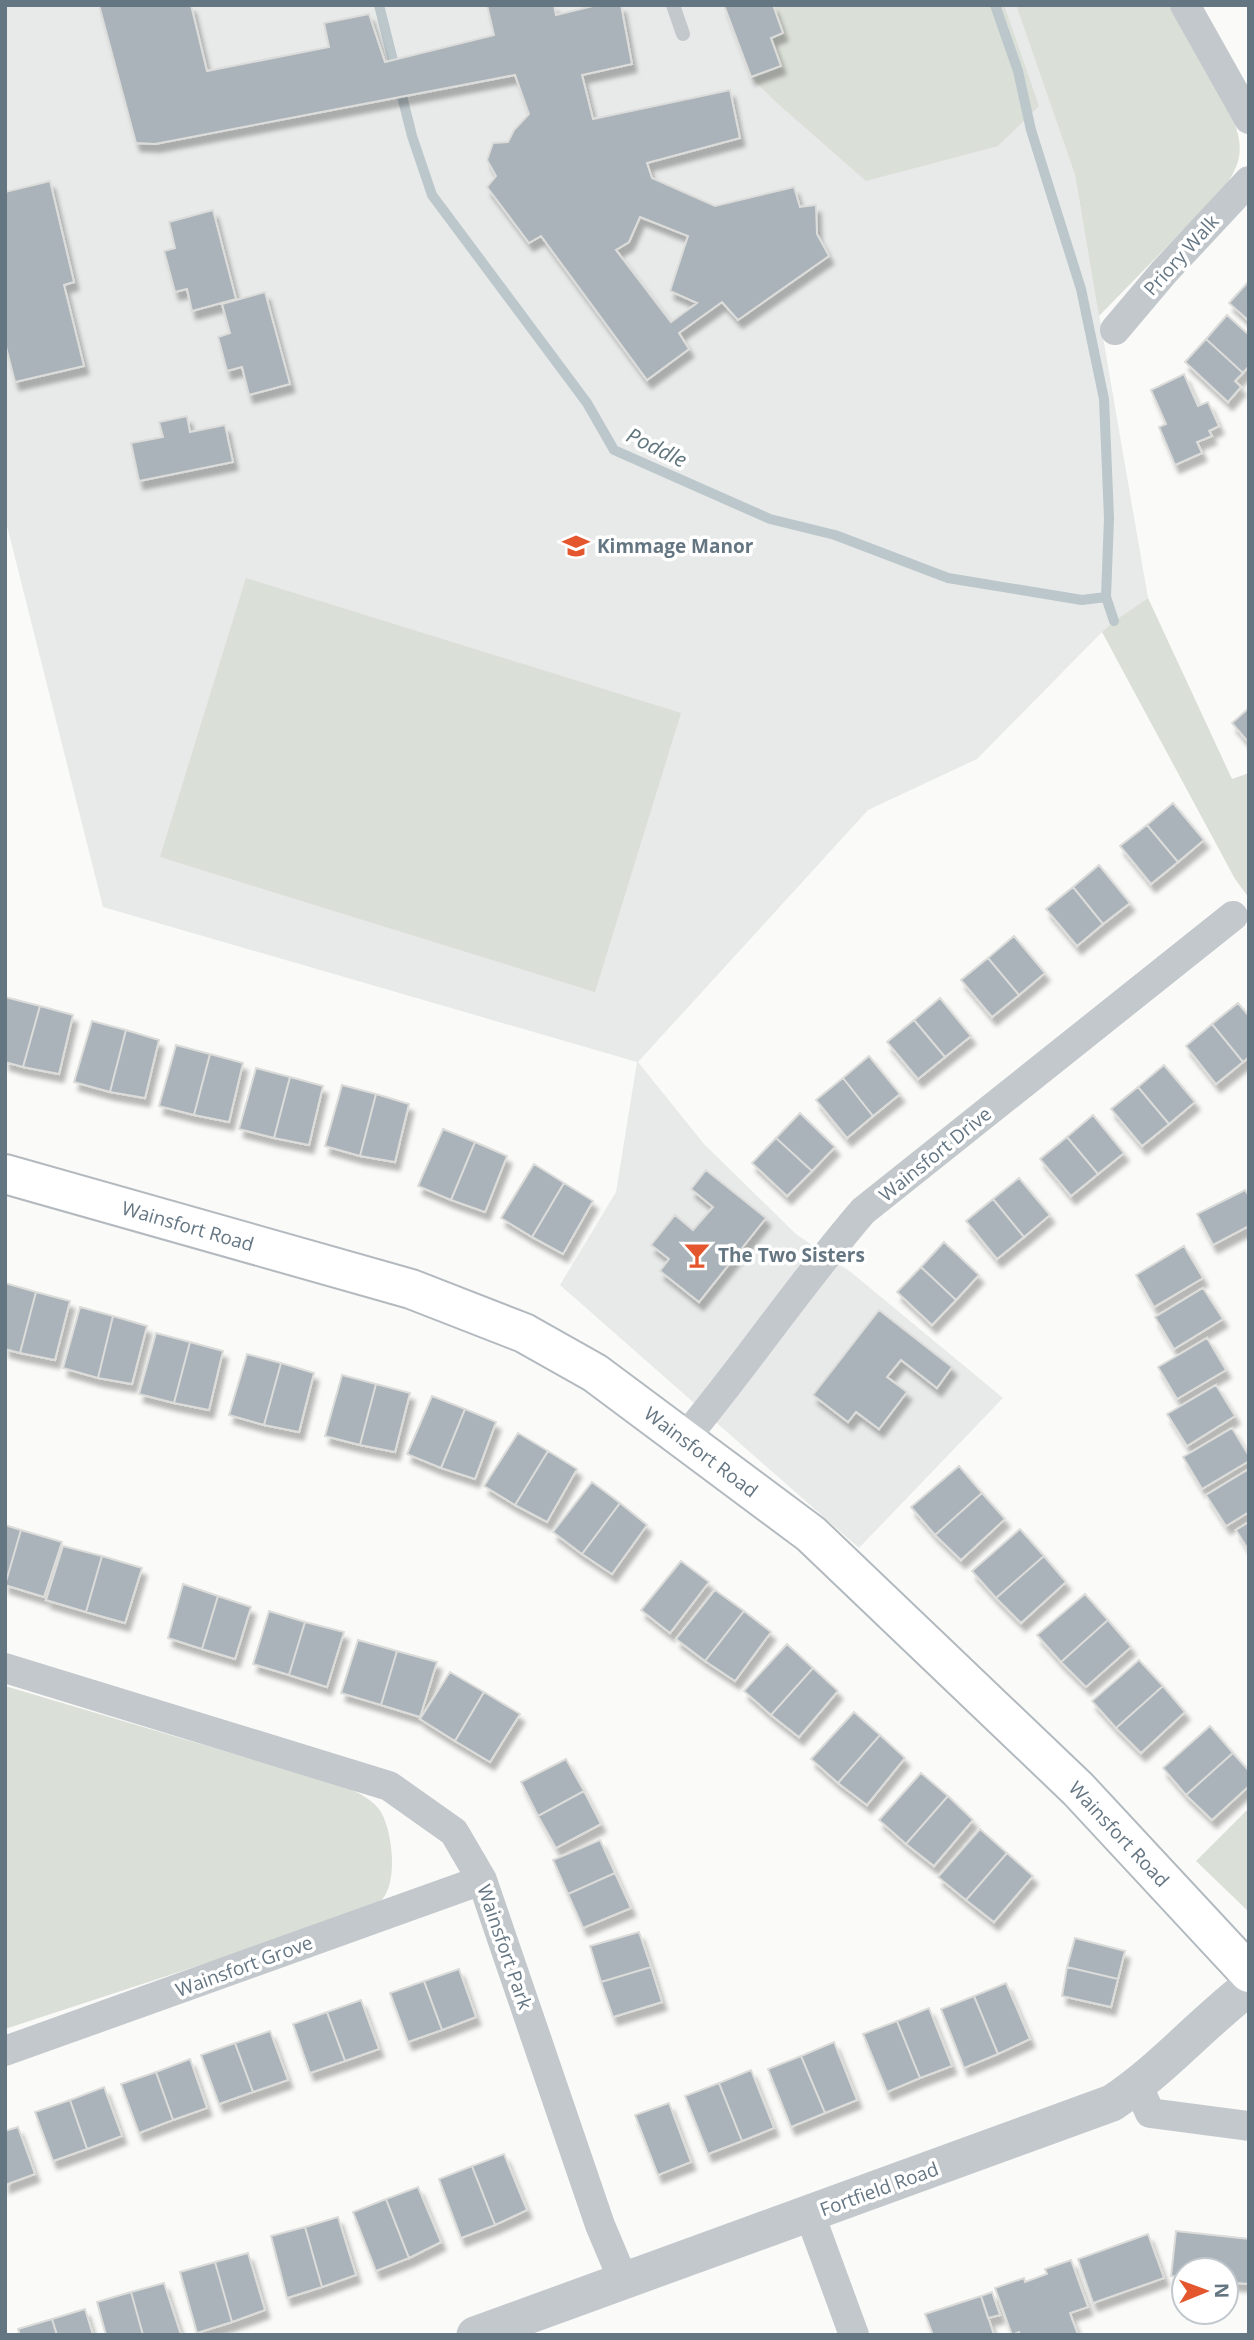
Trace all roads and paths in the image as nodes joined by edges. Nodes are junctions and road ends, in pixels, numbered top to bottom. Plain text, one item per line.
1 (673, 5) edge
2 (1185, 5) edge
3 (683, 34) dead end
4 (1249, 119) edge
5 (1249, 181) edge
6 (1115, 330) dead end
7 (1233, 916) dead end
8 (5, 1174) edge
9 (684, 1439) junction
10 (5, 1668) edge
11 (482, 1881) junction
12 (1249, 1973) edge
13 (1249, 1987) edge
14 (5, 2051) edge
15 (1138, 2086) junction
16 (1249, 2126) edge
17 (810, 2215) junction
18 (624, 2282) junction
19 (475, 2335) edge
20 (854, 2335) edge

1 - 3 lane
2 - 4 street
5 - 6 street, Priory Walk
7 - 9 street, Wainsfort Drive
8 - 9 main road, Wainsfort Road
9 - 12 main road, Wainsfort Road
10 - 11 street, Wainsfort Park
11 - 14 street, Wainsfort Grove
11 - 18 street, Wainsfort Park
13 - 15 street, Fortfield Road
15 - 16 street
15 - 17 street, Fortfield Road
17 - 18 street, Fortfield Road
17 - 20 street
18 - 19 street, Fortfield Road

